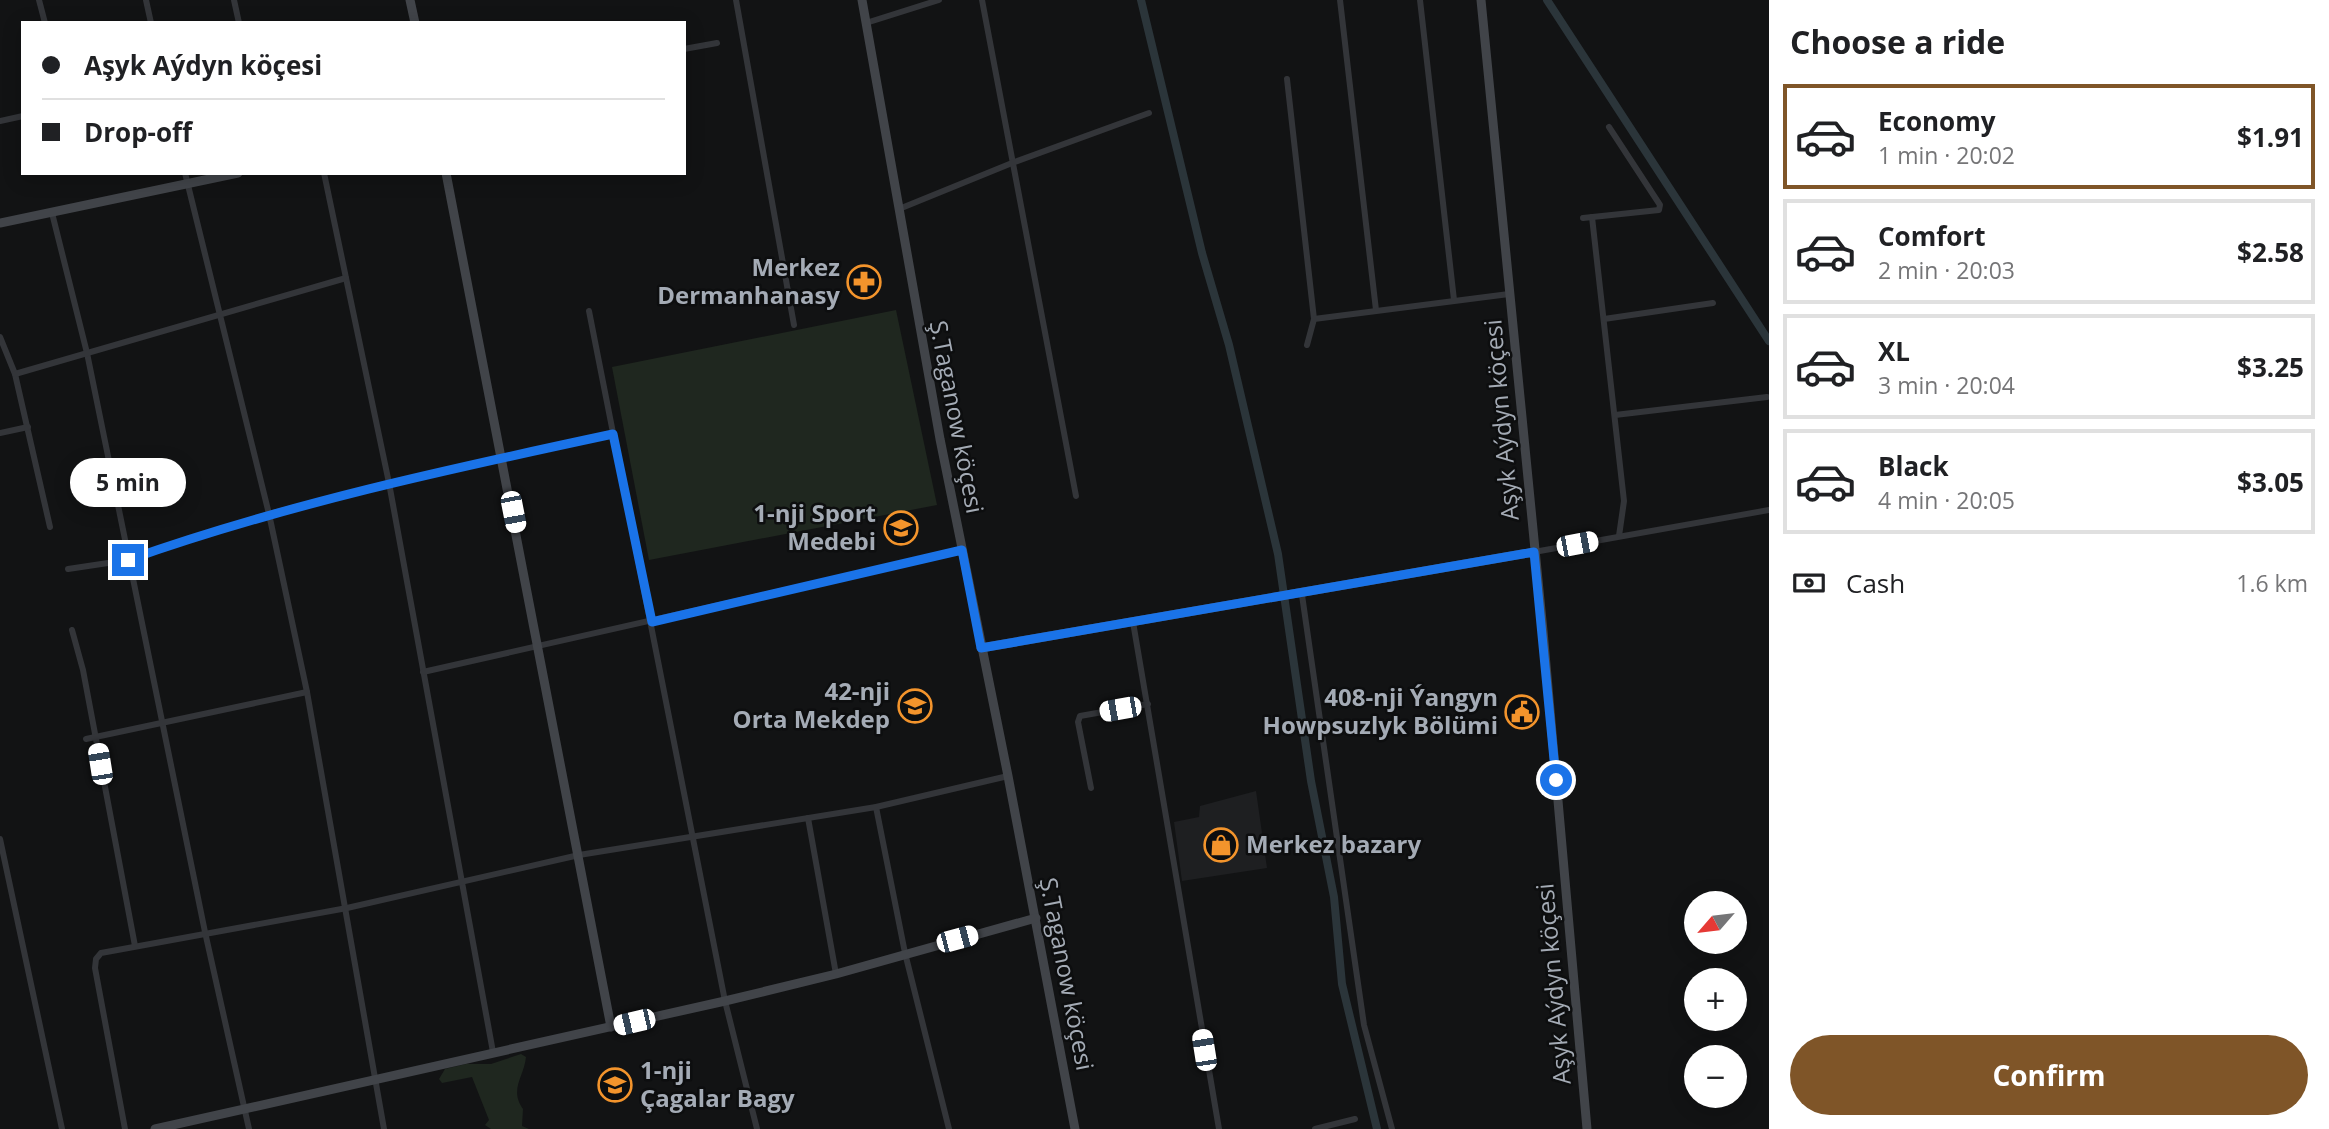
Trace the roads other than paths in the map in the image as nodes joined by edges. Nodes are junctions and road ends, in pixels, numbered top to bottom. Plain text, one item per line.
1 (40, 0) edge
2 (146, 0) edge
3 (234, 0) edge
4 (411, 0) edge
5 (736, 0) edge
6 (862, 0) edge
7 (939, 0) edge
8 (982, 0) edge
9 (1340, 0) edge
10 (1420, 0) edge
11 (1480, 0) edge
12 (45, 21) edge
13 (151, 21) edge
14 (239, 21) edge
15 (415, 21) edge
16 (866, 23) junction
17 (717, 43) dead end
18 (686, 49) edge
19 (1287, 79) dead end
20 (1149, 113) dead end
21 (21, 116) edge
22 (0, 121) edge
23 (1609, 127) dead end
24 (1012, 163) junction
25 (217, 175) edge
26 (324, 175) edge
27 (446, 175) edge
28 (186, 178) edge
29 (899, 209) junction
30 (52, 213) junction
31 (1592, 217) junction
32 (1583, 218) dead end
33 (0, 223) edge
34 (346, 278) junction
35 (1509, 294) junction
36 (1454, 300) junction
37 (1713, 303) dead end
38 (1376, 310) junction
39 (589, 311) dead end
40 (219, 316) junction
41 (1314, 319) junction
42 (1604, 319) junction
43 (794, 325) dead end
44 (0, 337) edge
45 (1307, 345) dead end
46 (87, 353) junction
47 (15, 374) junction
48 (1767, 397) dead end
49 (1615, 415) junction
50 (27, 427) junction
51 (0, 433) edge
52 (613, 434) junction
53 (502, 457) junction
54 (389, 483) junction
55 (1076, 496) dead end
56 (1769, 510) edge
57 (270, 514) junction
58 (50, 527) dead end
59 (1619, 536) junction
60 (962, 550) junction
61 (1534, 552) junction
62 (128, 560) junction
63 (68, 569) dead end
64 (1301, 595) junction
65 (652, 622) junction
66 (1133, 622) junction
67 (72, 630) dead end
68 (540, 648) junction
69 (981, 648) junction
70 (423, 672) junction
71 (307, 692) junction
72 (1148, 704) junction
73 (162, 723) junction
74 (96, 737) junction
75 (86, 739) dead end
76 (1009, 776) junction
77 (1091, 788) dead end
78 (876, 807) junction
79 (808, 818) junction
80 (694, 834) junction
81 (0, 839) edge
82 (579, 855) junction
83 (462, 880) junction
84 (347, 908) junction
85 (1036, 918) junction
86 (205, 932) junction
87 (135, 946) junction
88 (905, 953) junction
89 (836, 974) junction
90 (725, 1001) junction
91 (611, 1027) junction
92 (493, 1052) junction
93 (376, 1080) junction
94 (246, 1108) junction
95 (1355, 1119) dead end
96 (183, 1126) edge
97 (62, 1129) edge
98 (125, 1129) edge
99 (155, 1129) edge
100 (249, 1129) edge
101 (384, 1129) edge
102 (757, 1129) edge
103 (949, 1129) edge
104 (1075, 1129) edge
105 (1219, 1129) edge
106 (1315, 1129) edge
107 (1392, 1129) edge
108 (1587, 1129) edge

1 - 12 street
2 - 13 street
3 - 14 street
4 - 15 street
5 - 43 street
6 - 16 street, Ş.Taganow köçesi
7 - 16 street
8 - 24 street
9 - 38 street
10 - 36 street
11 - 35 street, Aşyk Aýdyn köçesi
16 - 29 street, Ş.Taganow köçesi
17 - 18 street
19 - 41 street
20 - 24 street
21 - 22 street
23 - 31 street
24 - 29 street
24 - 55 street
25 - 28 street
26 - 34 street
27 - 53 street
28 - 30 street
28 - 40 street
29 - 60 street, Ş.Taganow köçesi
30 - 33 street
30 - 46 street
31 - 32 street
31 - 42 street
34 - 40 street
34 - 54 street
35 - 36 street
35 - 61 street, Aşyk Aýdyn köçesi
36 - 38 street
37 - 42 street
38 - 41 street
39 - 52 street
40 - 46 street
40 - 57 street
41 - 45 street
42 - 49 street
44 - 47 street
46 - 47 street
46 - 62 street
47 - 50 street
48 - 49 street
49 - 59 street
50 - 51 street
50 - 58 street
52 - 53 street
52 - 65 street
53 - 54 street
53 - 68 street
54 - 57 street
54 - 70 street
56 - 59 street
57 - 62 street
57 - 71 street
59 - 61 street
60 - 65 street
60 - 69 street, Ş.Taganow köçesi
61 - 64 street
61 - 108 street, Aşyk Aýdyn köçesi
62 - 63 street
62 - 73 street
64 - 66 street
64 - 107 street
65 - 68 street
65 - 80 street
66 - 69 street
66 - 72 street
67 - 74 street
68 - 70 street
68 - 82 street
69 - 76 street, Ş.Taganow köçesi
70 - 83 street
71 - 73 street
71 - 84 street
72 - 77 street
72 - 105 street
73 - 74 street
73 - 86 street
74 - 75 street
74 - 87 street
76 - 78 street
76 - 85 street, Ş.Taganow köçesi
78 - 79 street
78 - 88 street
79 - 80 street
79 - 89 street
80 - 82 street
80 - 90 street
81 - 97 street
82 - 83 street
82 - 91 street
83 - 84 street
83 - 92 street
84 - 86 street
84 - 93 street
85 - 88 street
85 - 104 street, Ş.Taganow köçesi
86 - 87 street
86 - 94 street
87 - 98 street
88 - 89 street
88 - 103 street
89 - 90 street
90 - 91 street
90 - 102 street
91 - 92 street
92 - 93 street
93 - 94 street
93 - 101 street
94 - 96 street
94 - 100 street
95 - 106 street
96 - 99 street

